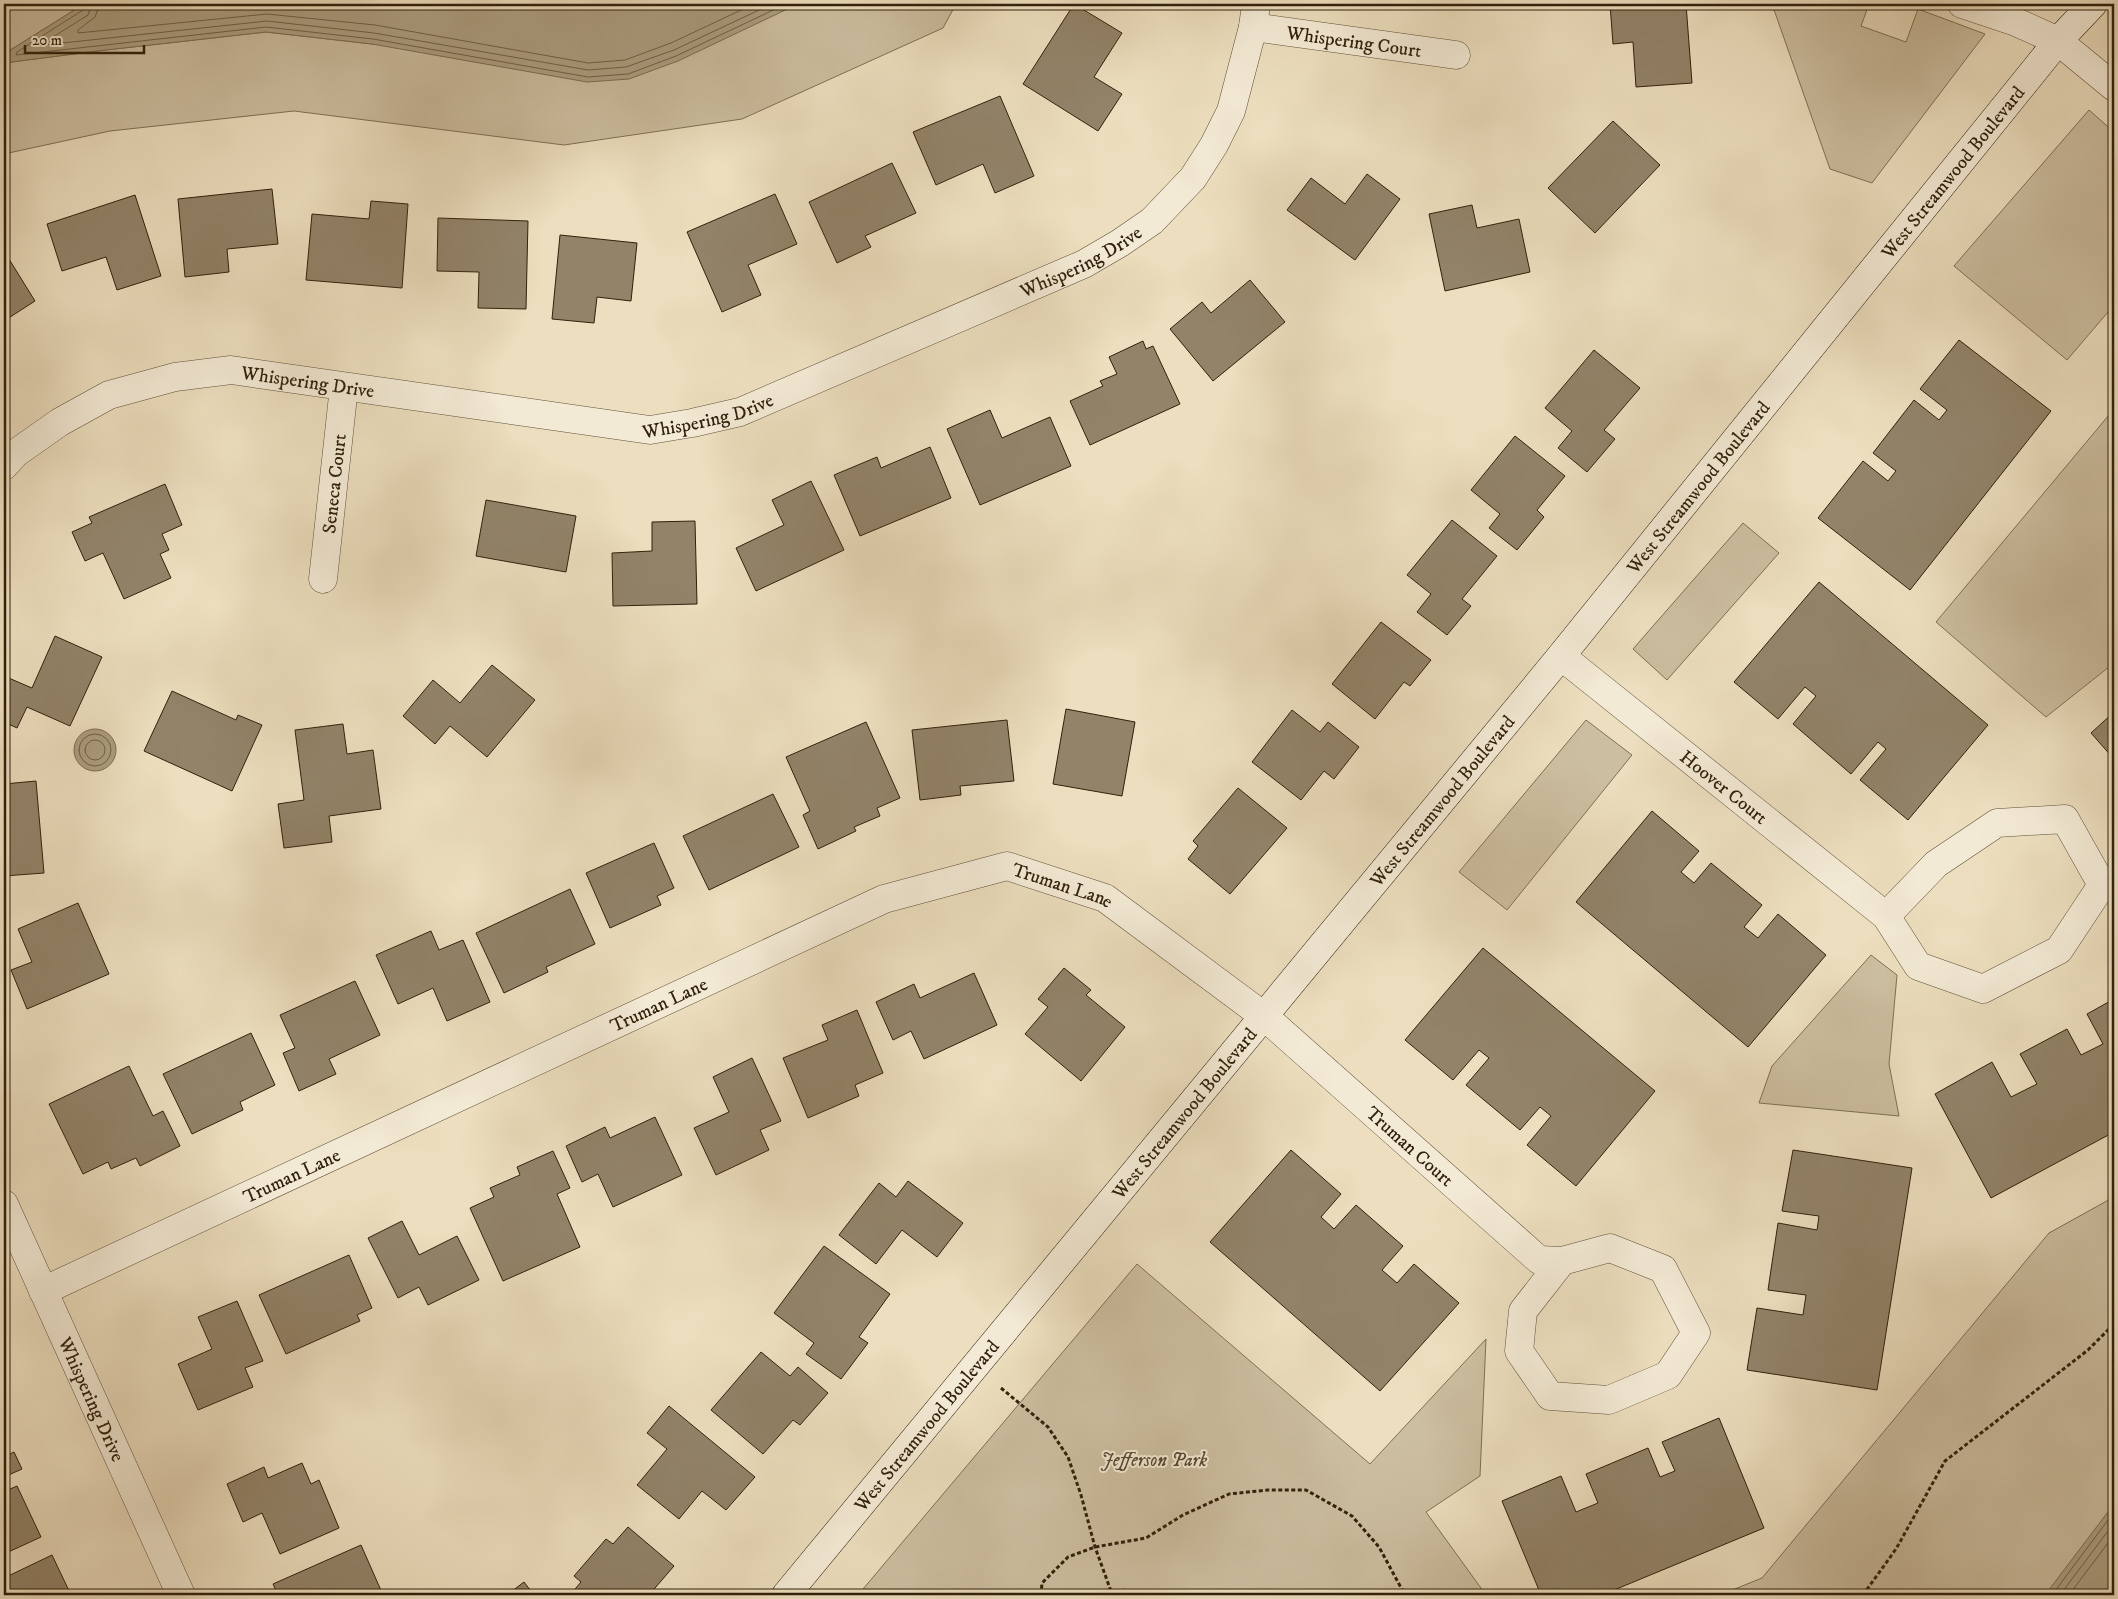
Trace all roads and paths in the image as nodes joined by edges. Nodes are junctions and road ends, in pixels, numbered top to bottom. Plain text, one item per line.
1 (1962, 4) edge
2 (2093, 4) edge
3 (1255, 16) edge
4 (2058, 41) junction
5 (1456, 55) dead end
6 (2114, 87) edge
7 (344, 387) junction
8 (4, 466) edge
9 (323, 579) dead end
10 (1562, 656) junction
11 (1886, 916) junction
12 (1265, 1018) junction
13 (4, 1204) edge
14 (1562, 1261) junction
15 (43, 1291) junction
16 (2114, 1324) edge
17 (976, 1366) junction
18 (1095, 1547) junction
19 (1112, 1594) edge
20 (181, 1595) edge
21 (786, 1595) edge
22 (1041, 1595) edge
23 (1405, 1595) edge
24 (1863, 1595) edge

1 - 4 street
2 - 4 street, West Streamwood Boulevard
3 - 5 street, Whispering Court
3 - 7 street, Whispering Drive
4 - 6 street
4 - 10 street, West Streamwood Boulevard
7 - 8 street, Whispering Drive
7 - 9 street, Seneca Court
10 - 11 street, Hoover Court
10 - 12 street, West Streamwood Boulevard
11 - 11 street, Hoover Court
12 - 14 street, Truman Court
12 - 15 street, Truman Lane
12 - 17 street, West Streamwood Boulevard
13 - 15 street, Whispering Drive
14 - 14 street, Truman Court
15 - 20 street, Whispering Drive
16 - 24 path
17 - 18 path
17 - 21 street, West Streamwood Boulevard
18 - 19 path
18 - 22 path
18 - 23 path

